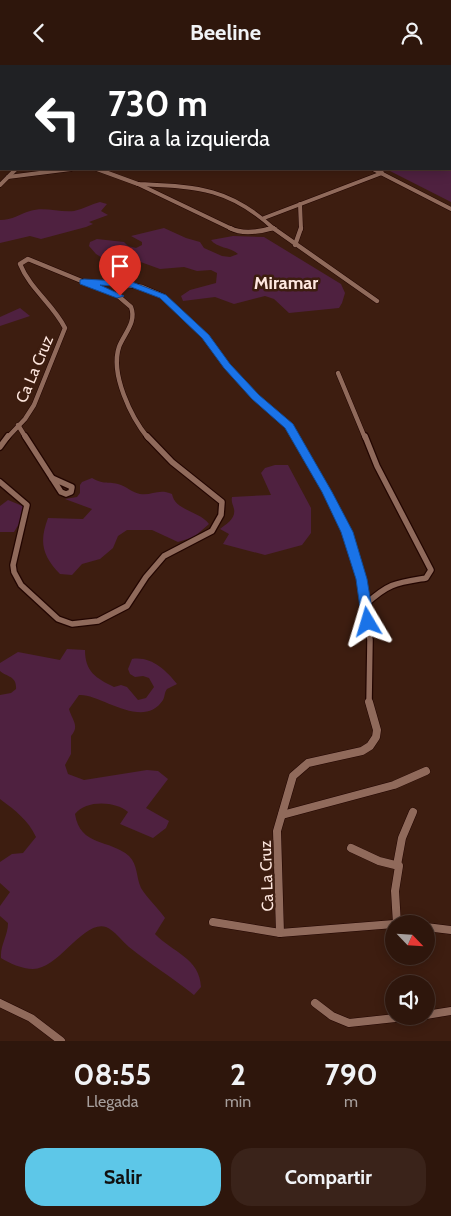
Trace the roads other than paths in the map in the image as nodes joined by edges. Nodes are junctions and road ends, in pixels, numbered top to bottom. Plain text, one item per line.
1 (15, 170) edge
2 (63, 170) edge
3 (100, 170) edge
4 (381, 170) edge
5 (8, 177) junction
6 (2, 181) edge
7 (138, 184) junction
8 (0, 185) edge
9 (300, 205) junction
10 (451, 205) edge
11 (451, 209) edge
12 (264, 218) junction
13 (273, 228) junction
14 (295, 245) junction
15 (84, 282) junction
16 (377, 301) dead end
17 (338, 373) dead end
18 (18, 425) junction
19 (0, 447) edge
20 (52, 478) dead end
21 (0, 482) edge
22 (366, 604) junction
23 (426, 771) dead end
24 (412, 812) dead end
25 (282, 815) junction
26 (351, 848) dead end
27 (397, 865) junction
28 (396, 915) edge
29 (213, 922) dead end
30 (385, 925) edge
31 (435, 928) edge
32 (451, 930) edge
33 (280, 933) junction
34 (0, 1003) edge
35 (315, 1003) dead end
36 (451, 1011) edge
37 (435, 1014) edge
38 (385, 1019) edge
39 (62, 1041) edge

1 - 5 street
2 - 5 street
3 - 7 street
4 - 9 street
4 - 10 street
4 - 11 street
5 - 6 street
6 - 8 street
7 - 12 street
7 - 13 street
9 - 12 street
9 - 14 street
12 - 13 street
13 - 14 street
14 - 16 street
15 - 18 street, Ca La Cruz
15 - 21 street
15 - 22 street, Ca La Cruz
17 - 22 street
18 - 19 street, Ca La Cruz
18 - 20 street
22 - 25 street, Ca La Cruz
23 - 25 street
24 - 27 street
25 - 33 street, Ca La Cruz
26 - 27 street
27 - 28 street
29 - 33 street
30 - 33 street
31 - 32 street
34 - 39 street
35 - 38 street
36 - 37 street

